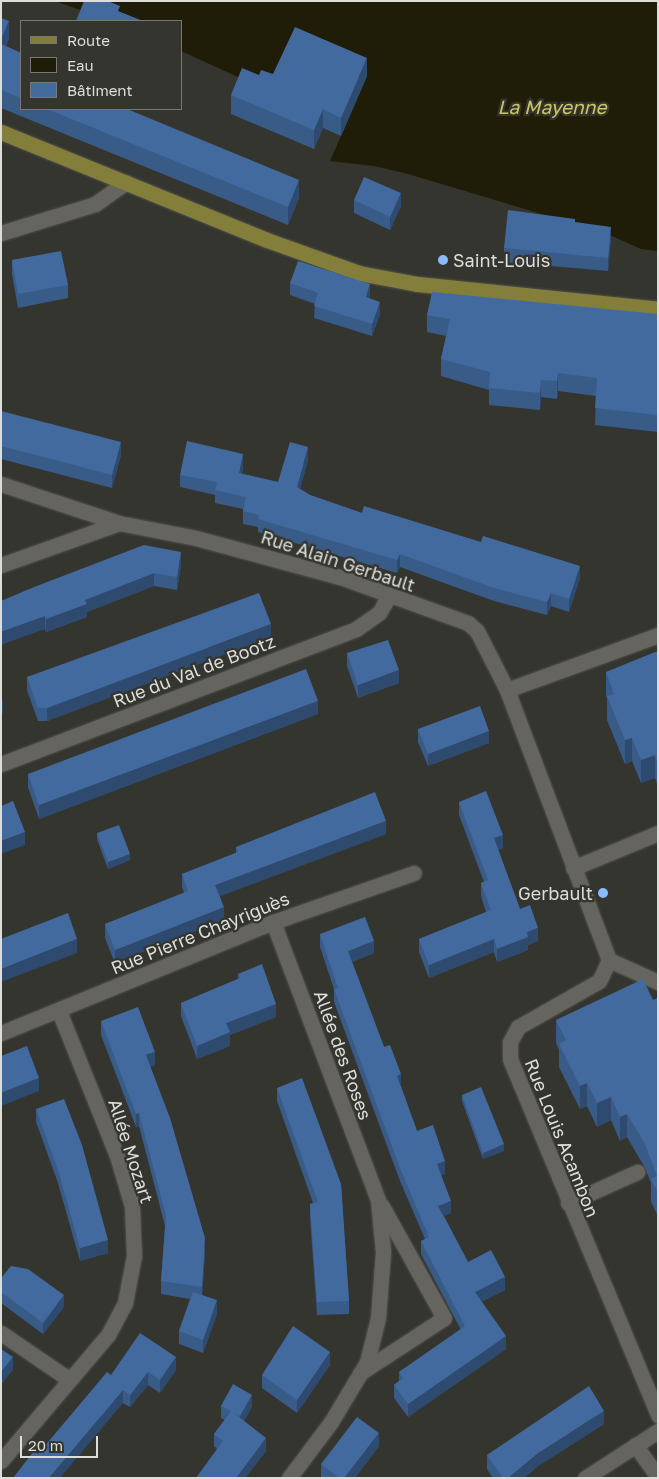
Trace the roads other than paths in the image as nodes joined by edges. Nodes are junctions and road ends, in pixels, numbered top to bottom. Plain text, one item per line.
1 (1, 132) edge
2 (126, 182) junction
3 (1, 233) edge
4 (658, 309) edge
5 (1, 484) edge
6 (119, 523) junction
7 (1, 565) edge
8 (389, 596) junction
9 (658, 635) edge
10 (507, 690) junction
11 (1, 764) edge
12 (658, 833) edge
13 (573, 868) junction
14 (414, 874) dead end
15 (273, 922) junction
16 (609, 960) junction
17 (658, 982) edge
18 (60, 1011) junction
19 (1, 1033) edge
20 (637, 1172) dead end
21 (378, 1200) junction
22 (568, 1203) junction
23 (1, 1333) edge
24 (360, 1374) junction
25 (70, 1380) junction
26 (658, 1415) edge
27 (658, 1432) edge
28 (635, 1445) junction
29 (1, 1461) edge
30 (658, 1477) edge
31 (289, 1478) edge
32 (586, 1478) edge

1 - 2 main road
2 - 3 street
2 - 4 main road
5 - 6 street, Rue Alain Gerbault
6 - 7 street
6 - 8 street, Rue Alain Gerbault
8 - 10 street, Rue Alain Gerbault
8 - 11 street, Rue du Val de Bootz
9 - 10 street
10 - 13 street
12 - 13 street
13 - 16 street
14 - 15 street, Rue Pierre Chayriguès
15 - 18 street, Rue Pierre Chayriguès
15 - 21 street, Allée des Roses
16 - 17 street
16 - 22 street, Rue Louis Acambon
18 - 19 street, Rue Pierre Chayriguès
18 - 25 street, Allée Mozart
20 - 22 street
21 - 24 street, Allée des Roses
21 - 24 street, Allée des Roses
22 - 26 street, Rue Louis Acambon
23 - 25 street
24 - 31 street, Allée des Roses
25 - 29 street, Allée Mozart
27 - 28 street
28 - 30 street
28 - 32 street

